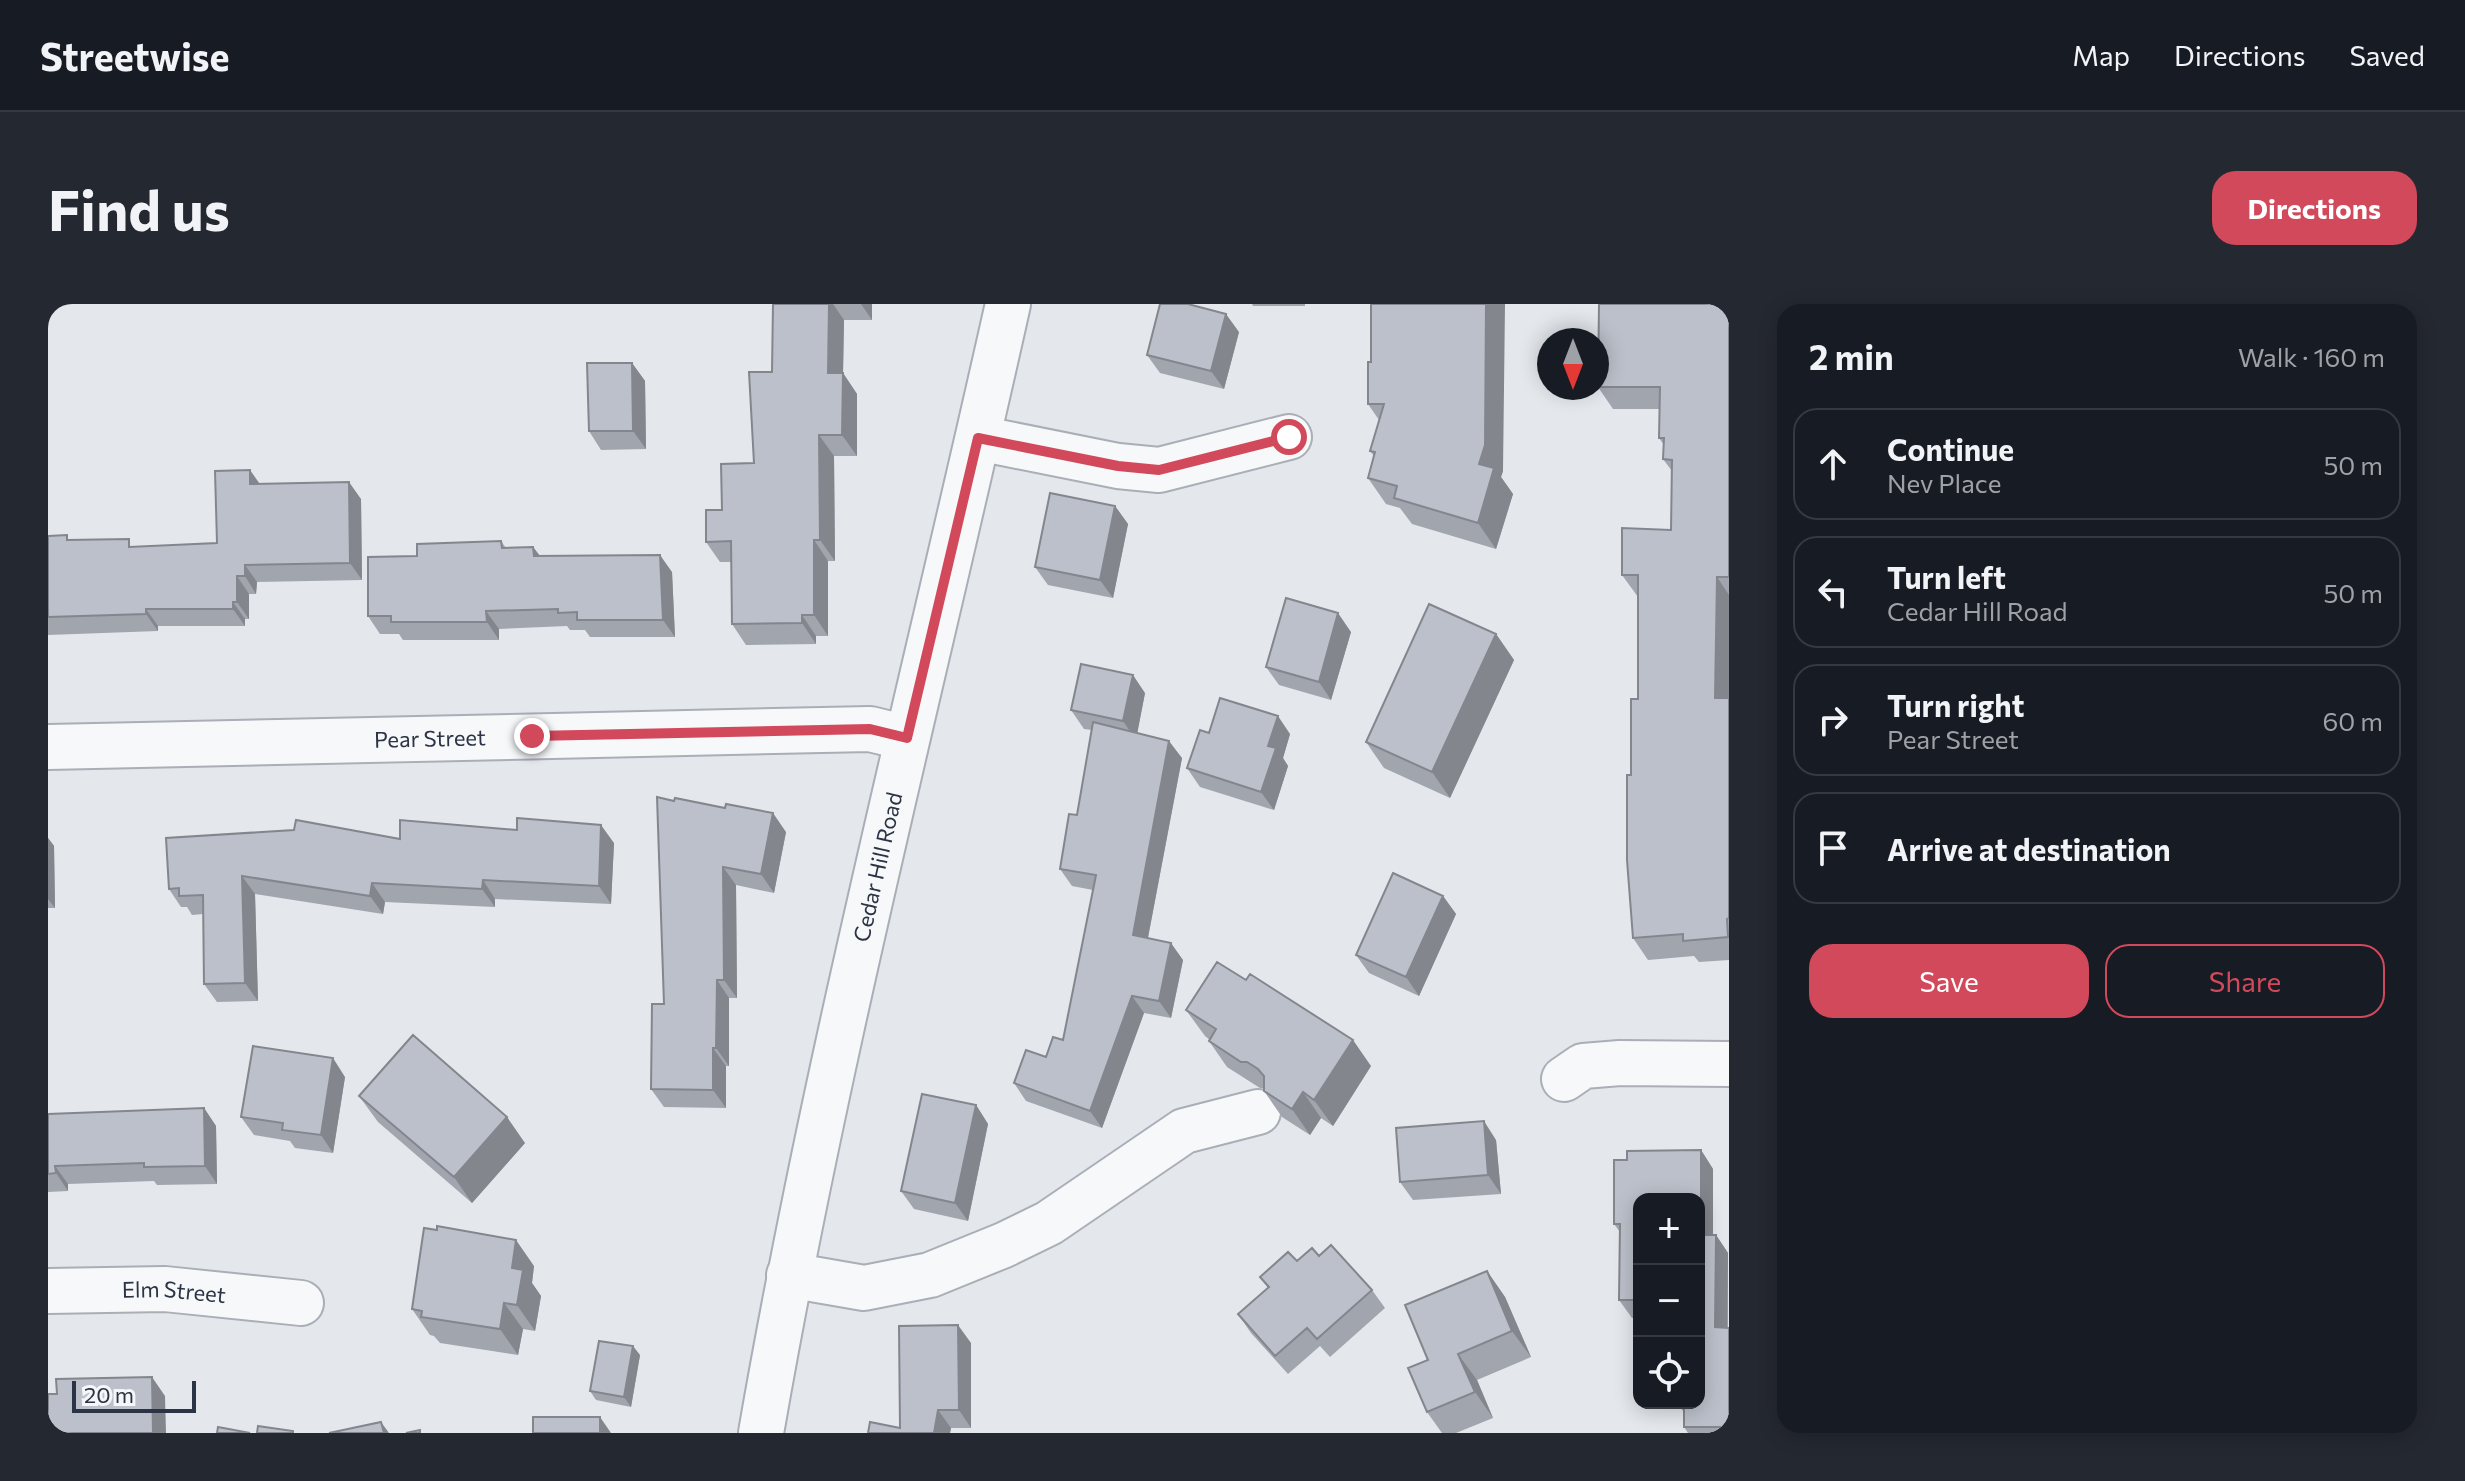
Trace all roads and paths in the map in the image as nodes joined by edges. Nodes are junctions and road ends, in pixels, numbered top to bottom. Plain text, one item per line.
1 (1008, 304) edge
2 (1289, 437) dead end
3 (978, 438) junction
4 (907, 738) junction
5 (48, 747) edge
6 (1729, 1064) edge
7 (1564, 1079) dead end
8 (1258, 1112) dead end
9 (789, 1275) junction
10 (48, 1291) edge
11 (301, 1303) dead end
12 (761, 1433) edge

1 - 3 street, Cedar Hill Road
2 - 3 street
3 - 4 street, Cedar Hill Road
4 - 5 street, Pear Street
4 - 9 street, Cedar Hill Road
6 - 7 street
8 - 9 street
9 - 12 street, Cedar Hill Road
10 - 11 street, Elm Street

